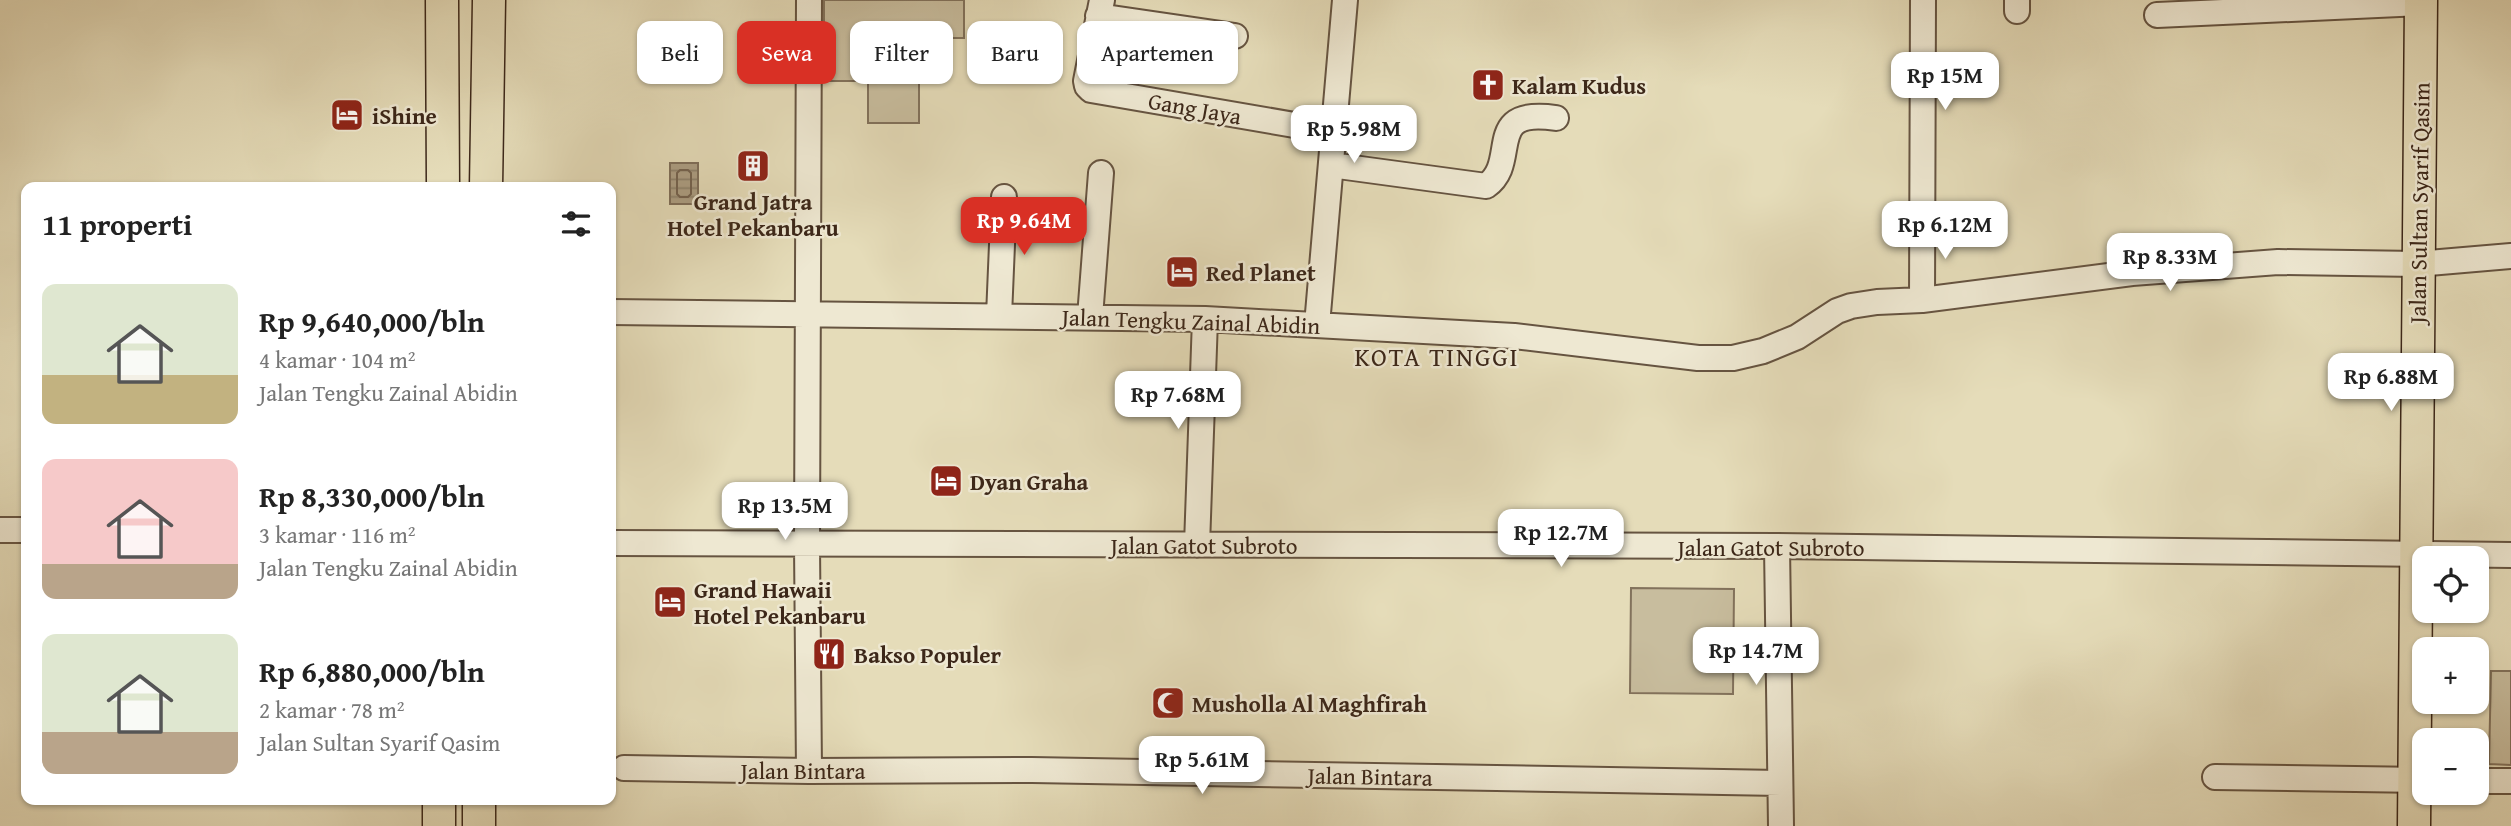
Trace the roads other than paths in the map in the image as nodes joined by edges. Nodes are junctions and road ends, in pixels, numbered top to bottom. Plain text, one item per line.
1 (442, 0) edge
2 (489, 0) edge
3 (809, 0) edge
4 (1345, 0) edge
5 (1923, 0) edge
6 (2421, 1) edge
7 (1100, 8) edge
8 (2157, 15) dead end
9 (1163, 21) edge
10 (1556, 118) dead end
11 (1335, 132) junction
12 (1331, 165) junction
13 (1101, 173) dead end
14 (443, 182) edge
15 (486, 182) edge
16 (1004, 197) dead end
17 (2511, 256) edge
18 (2417, 264) junction
19 (1922, 300) junction
20 (616, 313) edge
21 (808, 313) junction
22 (999, 316) junction
23 (1090, 317) junction
24 (1205, 318) junction
25 (1317, 326) junction
26 (0, 530) edge
27 (21, 530) edge
28 (616, 543) edge
29 (807, 545) junction
30 (1197, 545) junction
31 (1777, 546) junction
32 (2417, 546) edge
33 (2412, 555) edge
34 (2489, 555) edge
35 (2511, 555) edge
36 (2418, 623) edge
37 (2419, 728) edge
38 (624, 768) dead end
39 (810, 771) junction
40 (2215, 777) dead end
41 (2412, 780) edge
42 (2489, 781) edge
43 (2511, 781) edge
44 (1780, 783) junction
45 (439, 805) edge
46 (479, 805) edge
47 (2416, 805) edge
48 (439, 826) edge
49 (479, 826) edge
50 (1781, 826) edge
51 (2414, 826) edge

1 - 14 main road
2 - 15 main road
3 - 21 street
4 - 11 street
5 - 19 street
6 - 8 street
6 - 18 main road, Jalan Sultan Syarif Qasim
7 - 9 street, Gang Jaya
7 - 11 street, Gang Jaya
10 - 12 street
11 - 12 street
12 - 25 street
13 - 23 street
16 - 22 street
17 - 18 street, Jalan Tengku Zainal Abidin
18 - 19 street, Jalan Tengku Zainal Abidin
18 - 32 main road, Jalan Sultan Syarif Qasim
19 - 25 street, Jalan Tengku Zainal Abidin
20 - 21 street, Jalan Tengku Zainal Abidin
21 - 22 street, Jalan Tengku Zainal Abidin
21 - 29 street
22 - 23 street, Jalan Tengku Zainal Abidin
23 - 24 street, Jalan Tengku Zainal Abidin
24 - 25 street, Jalan Tengku Zainal Abidin
24 - 30 street
26 - 27 street
28 - 29 street, Jalan Gatot Subroto
29 - 30 street, Jalan Gatot Subroto
29 - 39 street
30 - 31 street, Jalan Gatot Subroto
31 - 33 street, Jalan Gatot Subroto
31 - 44 street
34 - 35 street, Jalan Gatot Subroto
36 - 37 main road, Jalan Sultan Syarif Qasim
38 - 39 street, Jalan Bintara
39 - 44 street, Jalan Bintara
40 - 41 street
42 - 43 street
44 - 50 street
45 - 48 main road
46 - 49 main road
47 - 51 main road, Jalan Sultan Syarif Qasim

